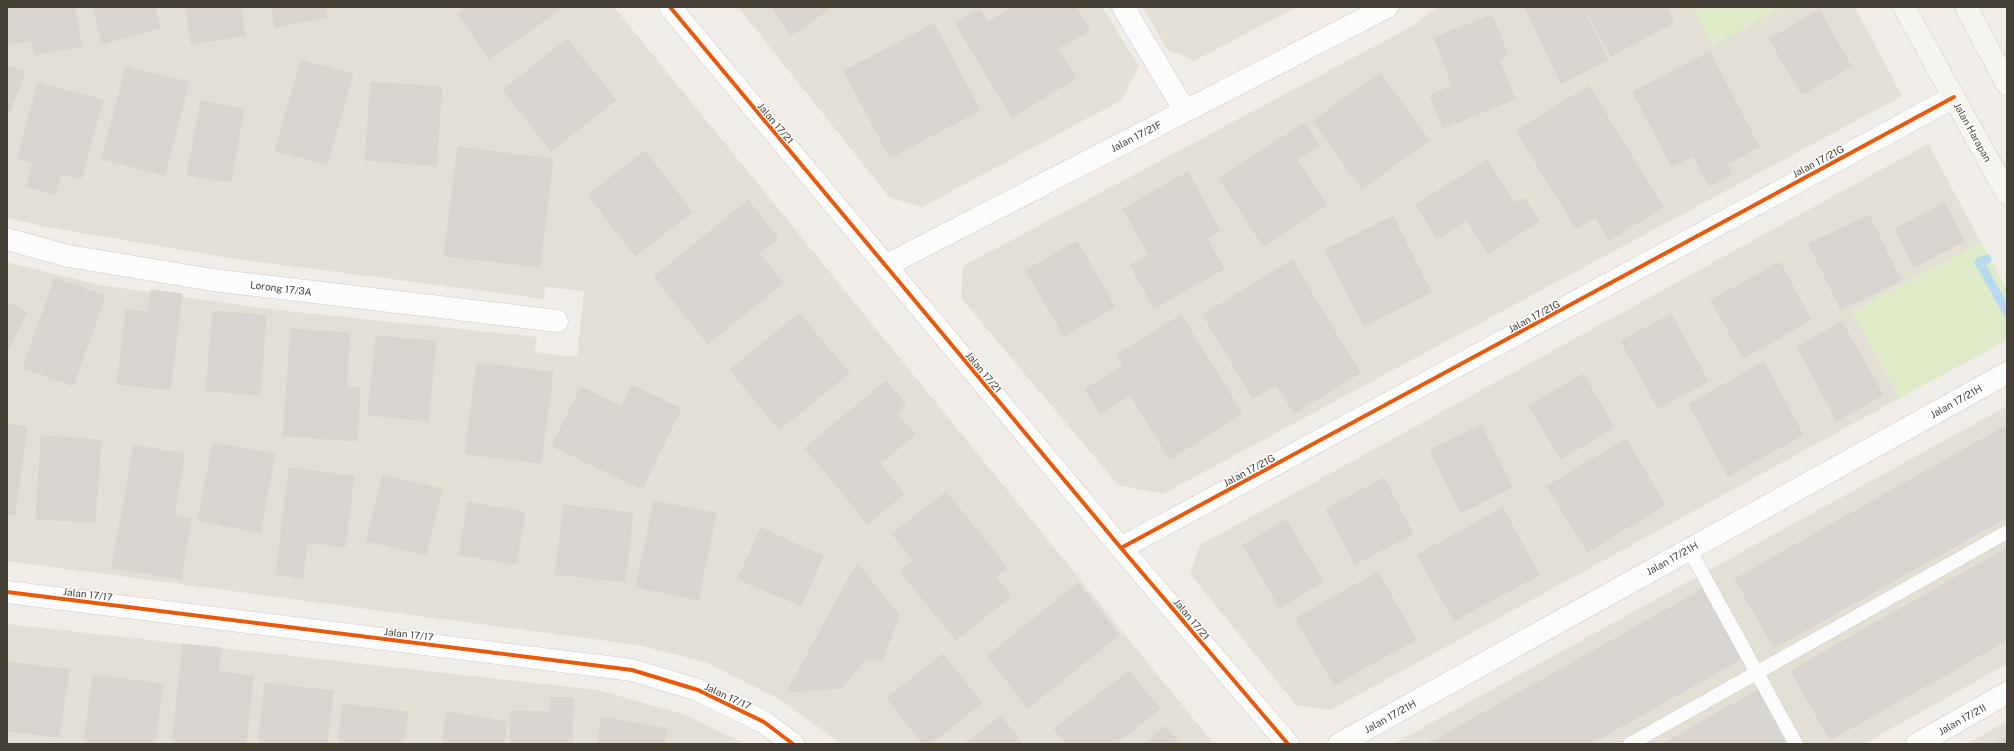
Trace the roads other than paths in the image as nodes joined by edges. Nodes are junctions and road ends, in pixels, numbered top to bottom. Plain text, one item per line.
1 (670, 7) edge
2 (1123, 7) edge
3 (1387, 7) edge
4 (1904, 7) edge
5 (1966, 7) edge
6 (2007, 84) edge
7 (1954, 97) junction
8 (1185, 111) junction
9 (2007, 194) edge
10 (7, 239) edge
11 (885, 266) junction
12 (558, 321) dead end
13 (2007, 373) edge
14 (2007, 532) edge
15 (1121, 548) junction
16 (1689, 548) junction
17 (7, 592) edge
18 (1757, 673) junction
19 (2007, 693) edge
20 (793, 744) edge
21 (1288, 744) edge
22 (1339, 744) edge
23 (1630, 744) edge
24 (1796, 744) edge
25 (1917, 744) edge

1 - 11 street, Jalan 17/21
2 - 8 street
3 - 8 street, Jalan 17/21F
4 - 7 main road, Jalan Harapan
5 - 6 main road
7 - 9 main road, Jalan Harapan
7 - 15 street, Jalan 17/21G
8 - 11 street, Jalan 17/21F
10 - 12 street, Lorong 17/3A
11 - 15 street, Jalan 17/21
13 - 16 street, Jalan 17/21H
14 - 18 lane
15 - 21 street, Jalan 17/21
16 - 18 lane
16 - 22 street, Jalan 17/21H
17 - 20 street, Jalan 17/17
18 - 23 lane
18 - 24 lane
19 - 25 street, Jalan 17/21I

